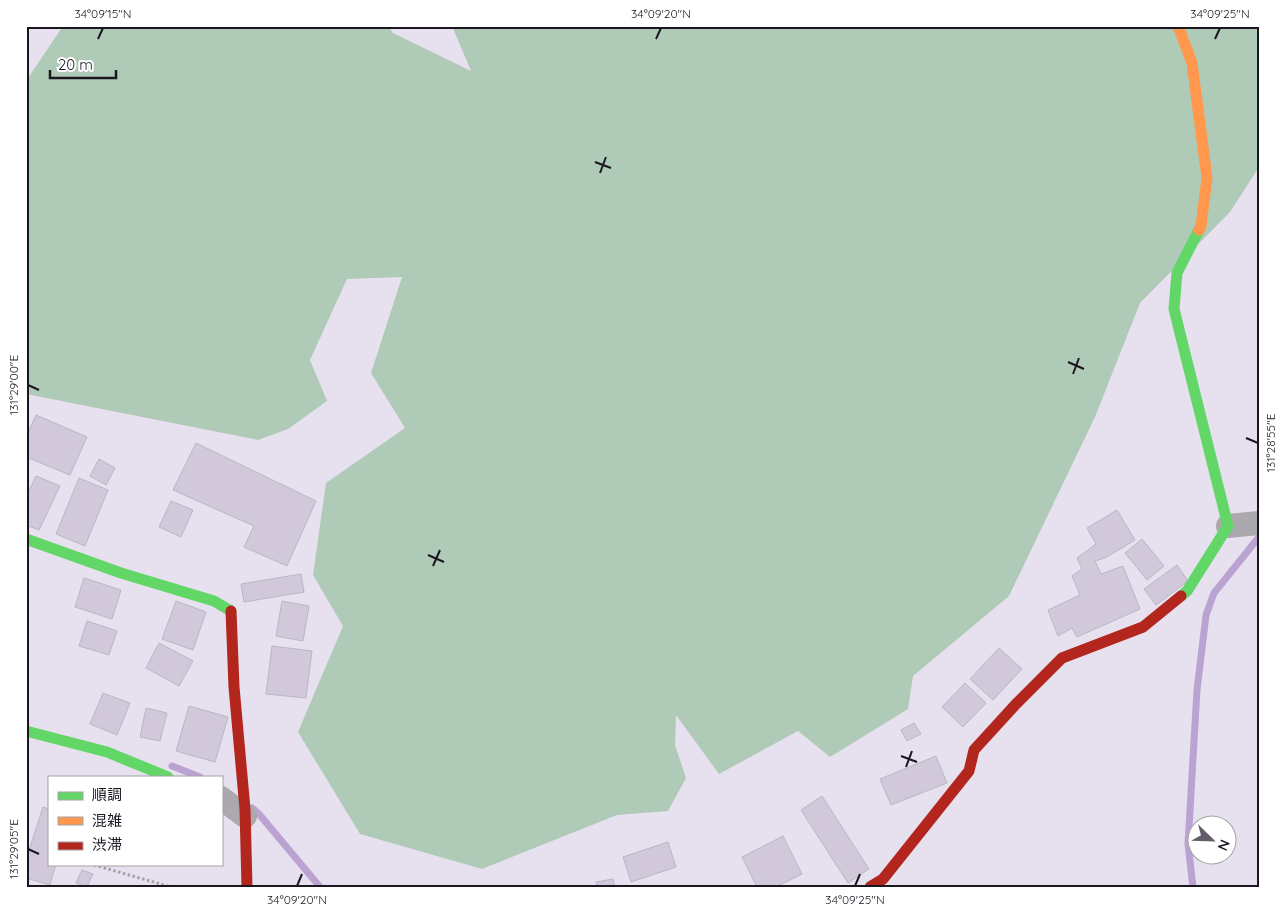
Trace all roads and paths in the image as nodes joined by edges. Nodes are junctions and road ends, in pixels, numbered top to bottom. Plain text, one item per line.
1 (1178, 26) edge
2 (1259, 523) edge
3 (1228, 526) junction
4 (26, 539) edge
5 (26, 731) edge
6 (166, 776) edge
7 (222, 799) edge
8 (245, 812) junction
9 (98, 866) edge
10 (171, 887) edge
11 (247, 887) edge
12 (870, 887) edge

1 - 3 street
2 - 3 street
3 - 12 street
4 - 8 street
5 - 6 street
7 - 8 street
8 - 11 street
9 - 10 path

